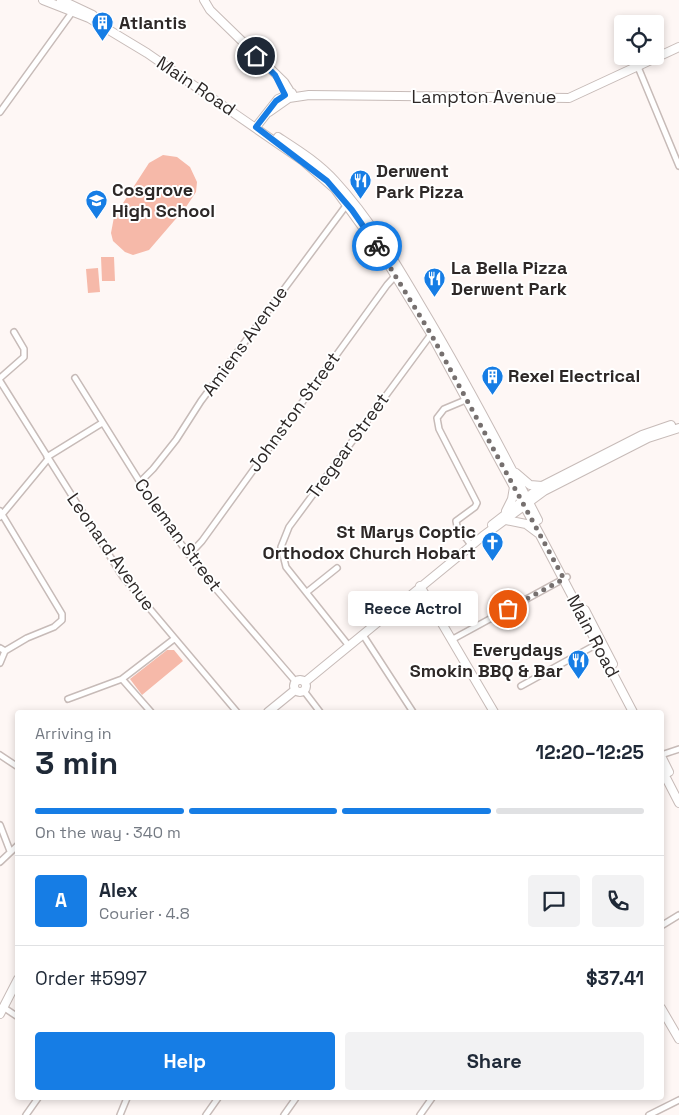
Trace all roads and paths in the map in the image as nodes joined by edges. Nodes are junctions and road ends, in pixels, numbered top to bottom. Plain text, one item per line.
1 (43, 0) edge
2 (61, 0) edge
3 (204, 0) edge
4 (74, 9) junction
5 (679, 47) edge
6 (638, 67) junction
7 (272, 72) junction
8 (282, 80) junction
9 (305, 94) junction
10 (288, 95) junction
11 (0, 112) edge
12 (258, 126) junction
13 (679, 166) edge
14 (349, 202) junction
15 (399, 274) junction
16 (14, 332) dead end
17 (433, 332) junction
18 (75, 378) dead end
19 (0, 379) edge
20 (2, 388) edge
21 (470, 398) junction
22 (102, 423) junction
23 (679, 423) edge
24 (679, 428) edge
25 (505, 457) junction
26 (48, 458) junction
27 (140, 482) junction
28 (542, 486) junction
29 (514, 487) junction
30 (525, 502) junction
31 (1, 514) edge
32 (506, 517) junction
33 (540, 535) junction
34 (471, 545) junction
35 (189, 555) junction
36 (337, 568) dead end
37 (565, 578) junction
38 (420, 586) junction
39 (307, 592) junction
40 (363, 634) junction
41 (174, 639) junction
42 (453, 639) junction
43 (600, 643) junction
44 (349, 646) junction
45 (2, 649) edge
46 (0, 663) edge
47 (122, 679) junction
48 (296, 686) junction
49 (521, 686) dead end
50 (304, 687) junction
51 (68, 699) dead end
52 (148, 710) edge
53 (235, 710) edge
54 (270, 710) edge
55 (319, 710) edge
56 (412, 710) edge
57 (493, 710) edge
58 (632, 710) edge
59 (637, 710) edge
60 (679, 749) edge
61 (0, 755) edge
62 (664, 755) edge
63 (664, 762) edge
64 (15, 766) edge
65 (664, 774) edge
66 (679, 791) edge
67 (679, 803) edge
68 (0, 825) edge
69 (15, 847) edge
70 (10, 851) junction
71 (0, 862) edge
72 (679, 915) edge
73 (664, 924) edge
74 (15, 984) edge
75 (1, 1011) edge
76 (664, 1013) edge
77 (15, 1016) edge
78 (679, 1039) edge
79 (37, 1100) edge
80 (126, 1100) edge
81 (217, 1100) edge
82 (295, 1100) edge
83 (431, 1100) edge
84 (679, 1100) edge
85 (26, 1115) edge
86 (120, 1115) edge
87 (206, 1115) edge
88 (284, 1115) edge
89 (420, 1115) edge
90 (649, 1115) edge

1 - 4 street, Main Road
2 - 4 street, Main Road
3 - 7 street
4 - 11 street
4 - 12 street, Main Road
5 - 6 street, Lampton Avenue
6 - 9 street, Lampton Avenue
6 - 13 street
7 - 8 street
7 - 10 street
8 - 9 street
8 - 10 street
9 - 10 street, Lampton Avenue
10 - 12 street
12 - 14 street, Main Road
14 - 15 street, Main Road
14 - 27 street, Amiens Avenue
15 - 17 street, Main Road
15 - 35 street, Johnston Street
16 - 19 street
17 - 21 street, Main Road
17 - 39 street, Tregear Street
18 - 22 street, Coleman Street
19 - 20 street, Leonard Avenue
20 - 26 street, Leonard Avenue
21 - 25 street, Main Road
21 - 29 street, Main Road
21 - 34 street
22 - 26 street
22 - 27 street, Coleman Street
23 - 28 street
24 - 30 street
25 - 28 street
25 - 30 street, Main Road
26 - 31 street
26 - 41 street, Leonard Avenue
27 - 35 street, Coleman Street
28 - 30 street
29 - 30 street, Main Road
29 - 32 street
30 - 32 street
30 - 33 street, Main Road
30 - 37 street, Main Road
31 - 45 street
32 - 33 street
32 - 34 street
33 - 37 street, Main Road
34 - 38 street
35 - 48 street, Coleman Street
36 - 39 street
37 - 42 street
37 - 43 street, Main Road
38 - 40 street
38 - 42 street
39 - 44 street, Tregear Street
40 - 44 street
40 - 56 street
41 - 47 street
41 - 53 street, Leonard Avenue
42 - 57 street
43 - 49 street
43 - 58 street, Main Road
43 - 59 street, Main Road
44 - 50 street
45 - 46 street
47 - 51 street
47 - 52 street
48 - 50 street
48 - 54 street
50 - 55 street
60 - 62 street
61 - 64 street
63 - 66 street
65 - 67 street
68 - 70 street
69 - 70 street
70 - 71 street
72 - 73 street
74 - 75 street
75 - 77 street
76 - 78 street
79 - 85 street
80 - 86 street
81 - 87 street
82 - 88 street
83 - 89 street
84 - 90 street

